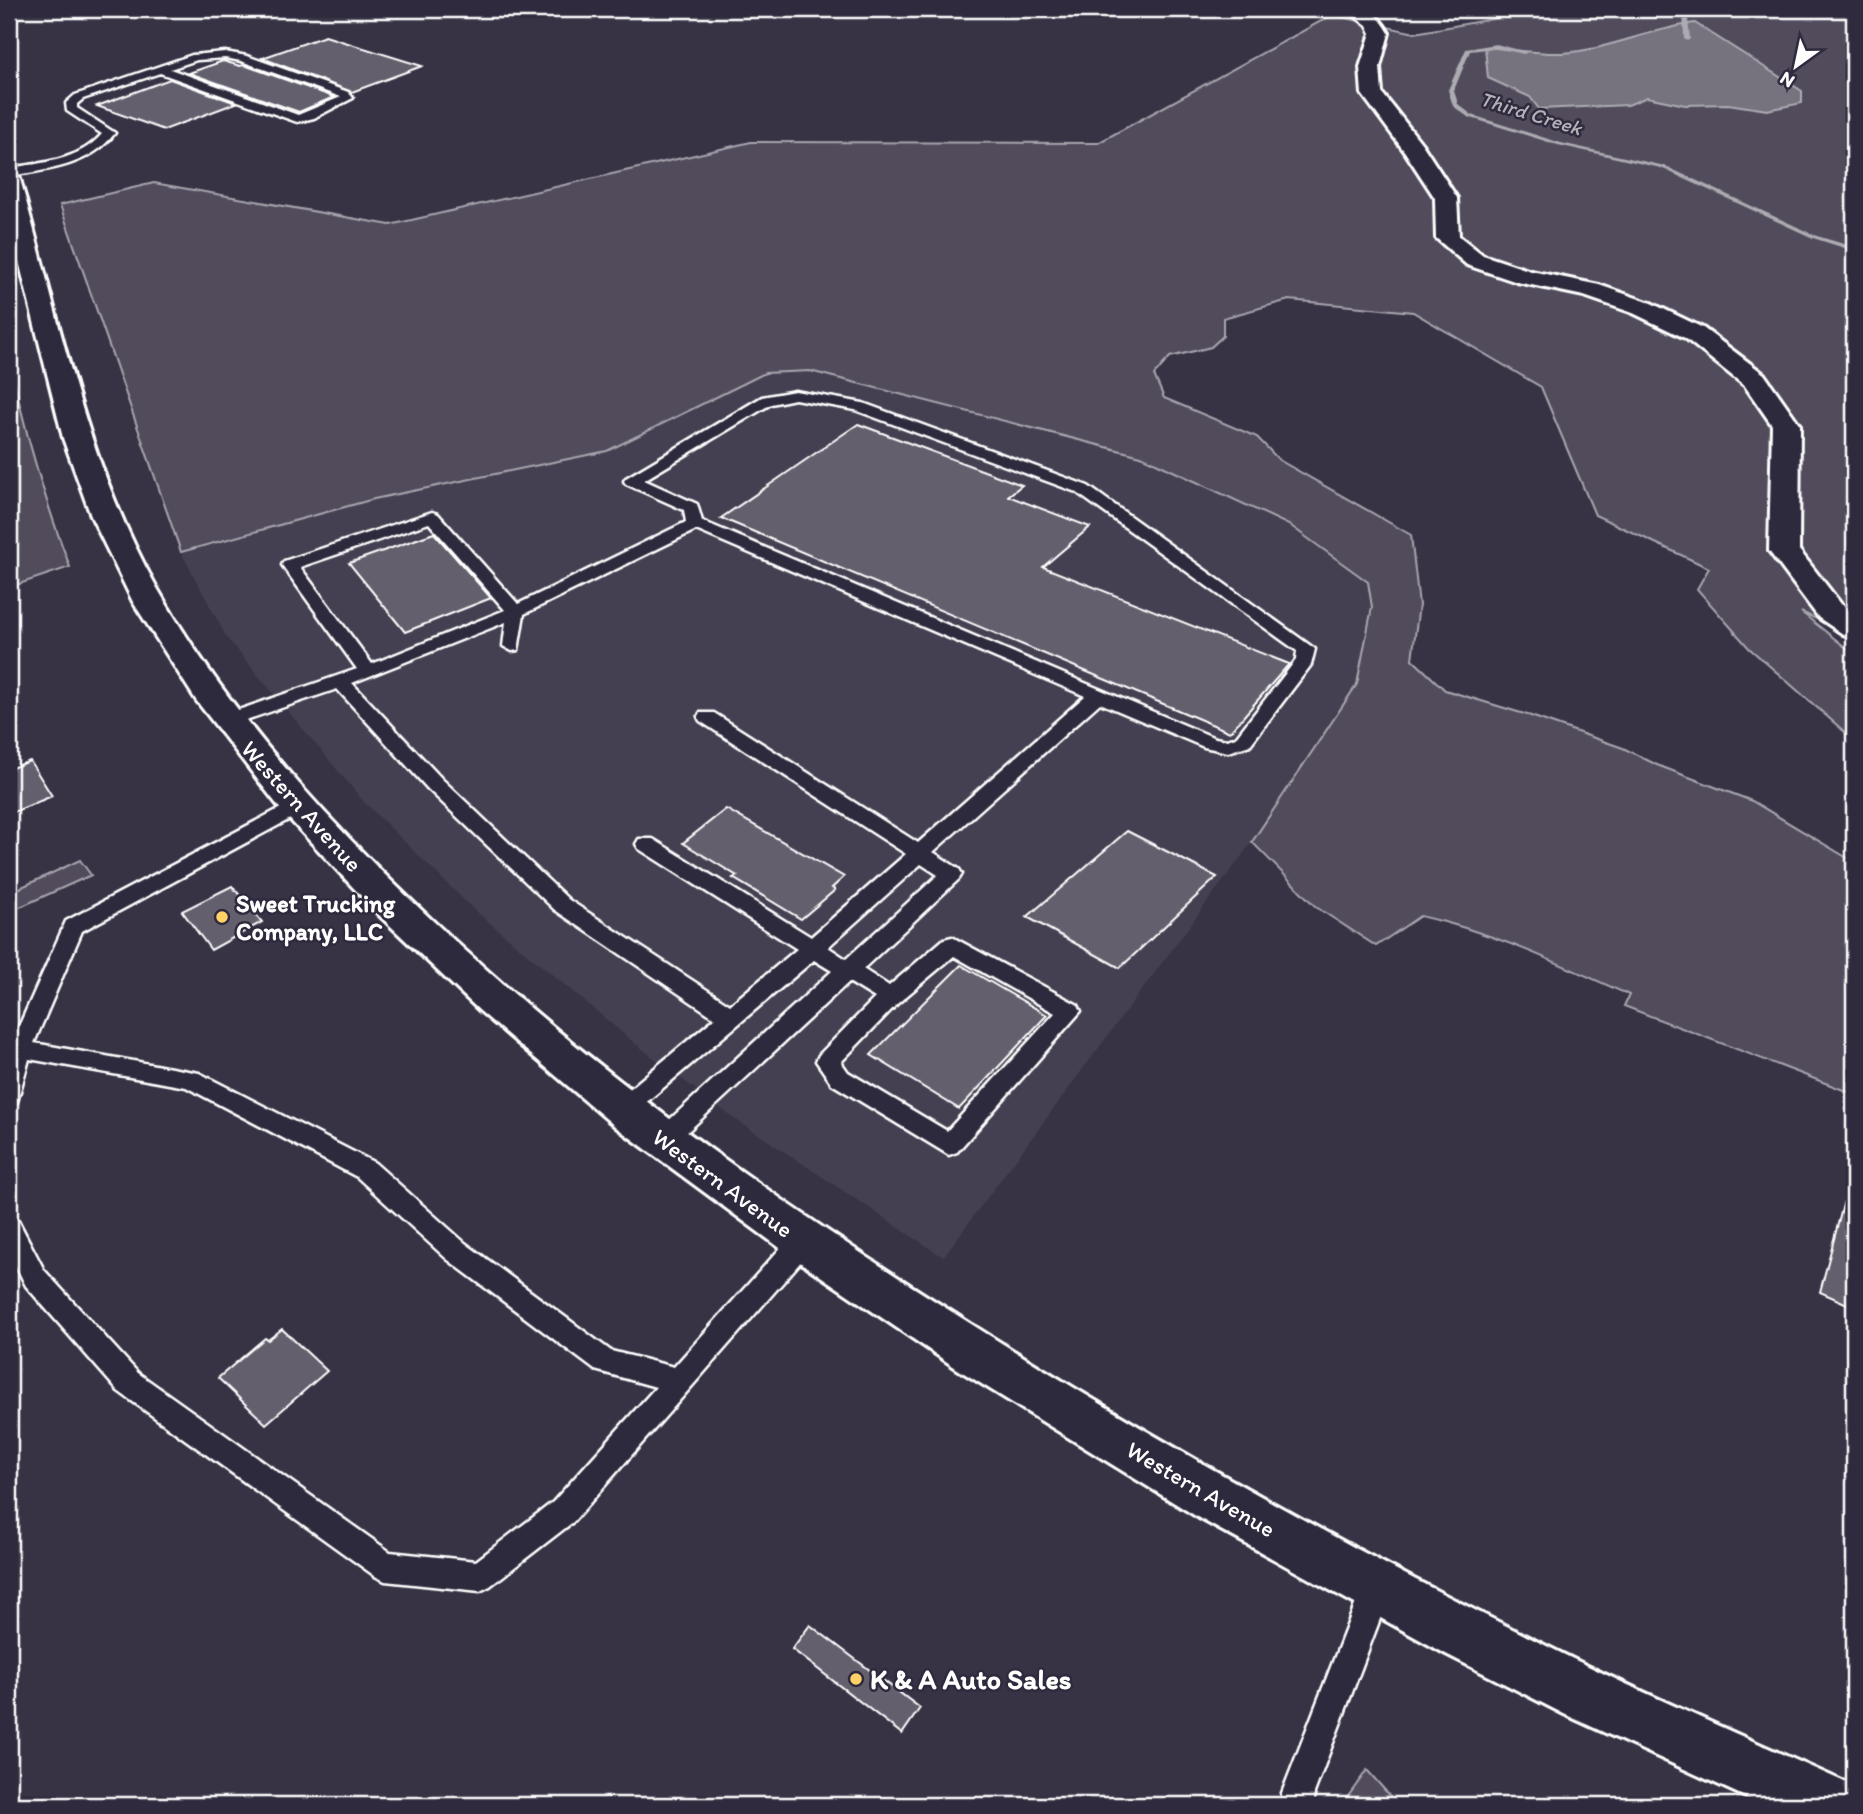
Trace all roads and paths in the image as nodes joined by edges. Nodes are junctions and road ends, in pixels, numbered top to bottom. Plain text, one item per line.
1 (1355, 9) edge
2 (159, 69) junction
3 (9, 172) edge
4 (9, 179) edge
5 (695, 524) junction
6 (516, 612) junction
7 (1854, 627) edge
8 (512, 646) dead end
9 (368, 671) junction
10 (340, 681) junction
11 (1096, 696) junction
12 (707, 717) dead end
13 (228, 720) junction
14 (298, 806) junction
15 (646, 844) dead end
16 (918, 853) junction
17 (812, 948) junction
18 (848, 968) junction
19 (890, 997) junction
20 (732, 1018) junction
21 (20, 1049) junction
22 (9, 1095) edge
23 (622, 1109) junction
24 (663, 1140) junction
25 (9, 1228) edge
26 (803, 1241) junction
27 (679, 1381) junction
28 (1377, 1587) junction
29 (1298, 1805) edge
30 (1828, 1805) edge

1 - 7 main road
2 - 2 lane
2 - 3 lane
4 - 13 main road, Western Avenue
5 - 6 lane
5 - 11 lane
5 - 11 lane
6 - 8 lane
6 - 9 lane
6 - 9 lane
9 - 10 lane
10 - 13 lane
10 - 20 lane
11 - 16 lane
12 - 16 lane
13 - 14 main road, Western Avenue
14 - 21 lane
14 - 23 main road, Western Avenue
15 - 17 lane
16 - 17 lane
16 - 18 lane
17 - 18 lane
17 - 20 lane
18 - 19 lane
18 - 24 lane
19 - 19 lane
20 - 23 lane
21 - 22 lane
21 - 27 lane
23 - 24 main road, Western Avenue
24 - 26 main road, Western Avenue
25 - 27 lane
26 - 27 lane
26 - 28 main road, Western Avenue
28 - 29 lane
28 - 30 main road, Western Avenue

